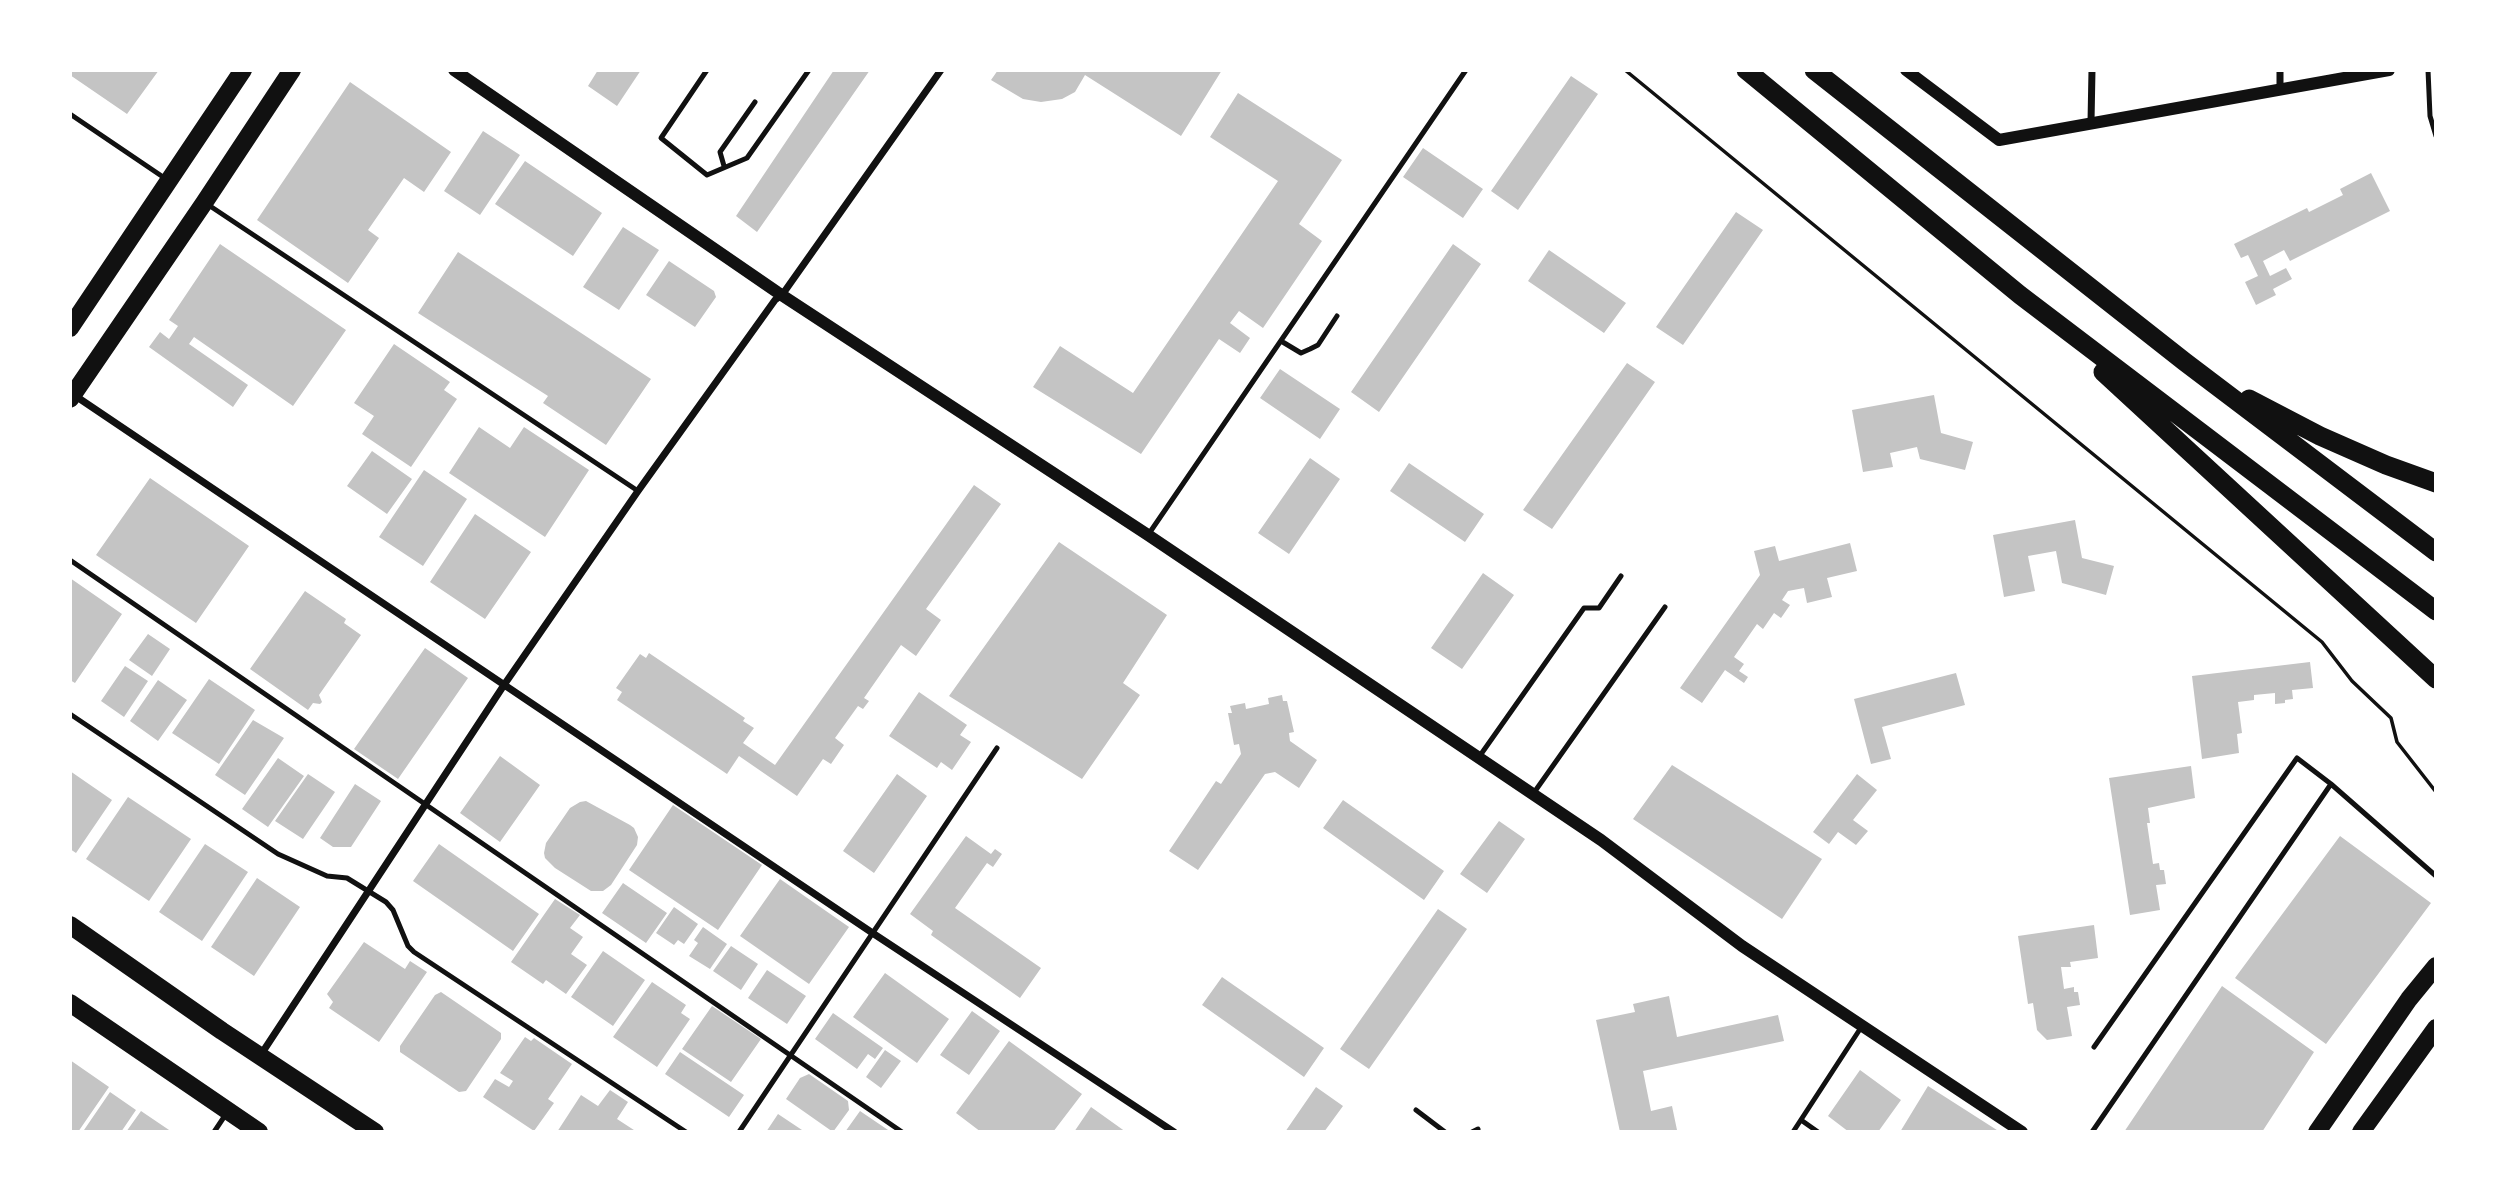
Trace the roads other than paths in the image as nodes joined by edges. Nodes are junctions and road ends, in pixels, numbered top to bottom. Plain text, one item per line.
1 (243, 70) edge
2 (292, 70) edge
3 (454, 70) edge
4 (707, 70) edge
5 (809, 70) edge
6 (941, 70) edge
7 (1466, 70) edge
8 (1746, 70) edge
9 (1814, 70) edge
10 (1906, 70) edge
11 (2092, 70) edge
12 (2280, 70) edge
13 (2389, 70) edge
14 (2428, 70) edge
15 (2280, 89) junction
16 (755, 102) dead end
17 (70, 114) edge
18 (2091, 122) junction
19 (2436, 136) edge
20 (724, 166) junction
21 (168, 181) junction
22 (204, 203) junction
23 (782, 295) junction
24 (2020, 295) junction
25 (1337, 316) dead end
26 (70, 328) edge
27 (1280, 341) junction
28 (2185, 362) junction
29 (72, 396) edge
30 (2436, 483) edge
31 (638, 491) junction
32 (1148, 535) junction
33 (2436, 552) edge
34 (70, 561) edge
35 (1621, 576) dead end
36 (1665, 607) dead end
37 (2436, 611) edge
38 (2436, 679) edge
39 (504, 685) junction
40 (70, 714) edge
41 (997, 748) dead end
42 (1479, 757) junction
43 (2331, 784) junction
44 (1533, 794) junction
45 (426, 803) junction
46 (2436, 876) edge
47 (368, 891) junction
48 (70, 925) edge
49 (874, 934) junction
50 (2436, 966) edge
51 (70, 1003) edge
52 (1862, 1026) junction
53 (2436, 1028) edge
54 (2094, 1047) dead end
55 (791, 1055) junction
56 (260, 1056) junction
57 (1416, 1110) dead end
58 (228, 1111) junction
59 (1801, 1120) junction
60 (243, 1121) junction
61 (214, 1132) edge
62 (259, 1132) edge
63 (267, 1132) edge
64 (375, 1132) edge
65 (686, 1132) edge
66 (739, 1132) edge
67 (902, 1132) edge
68 (1174, 1132) edge
69 (1445, 1132) edge
70 (1793, 1132) edge
71 (1818, 1132) edge
72 (2022, 1132) edge
73 (2092, 1132) edge
74 (2317, 1132) edge
75 (2361, 1132) edge

1 - 21 main road
2 - 22 main road
3 - 23 street
4 - 20 lane
5 - 20 lane
6 - 23 street
7 - 27 lane
8 - 24 highway
9 - 28 highway
10 - 18 street
11 - 18 street
12 - 15 street
13 - 15 street
14 - 19 lane
15 - 18 street
16 - 20 lane
17 - 21 lane
21 - 26 main road
22 - 29 main road
22 - 31 lane
23 - 31 street
23 - 32 street
24 - 37 highway
24 - 38 highway
25 - 27 lane
27 - 32 lane
28 - 30 highway
28 - 33 highway
29 - 39 street
31 - 39 street
32 - 42 street
34 - 45 lane
35 - 42 lane
36 - 44 lane
39 - 45 street
39 - 49 street
40 - 47 lane
41 - 49 lane
42 - 44 street
43 - 46 lane
43 - 54 lane
43 - 73 lane
44 - 52 street
45 - 47 street
45 - 55 lane
47 - 56 street
47 - 65 lane
48 - 56 main road
49 - 55 lane
49 - 68 street
50 - 74 main road
51 - 58 main road
52 - 59 lane
52 - 72 street
53 - 75 main road
55 - 66 lane
55 - 67 lane
56 - 64 main road
57 - 69 lane
58 - 60 main road
58 - 61 lane
59 - 70 lane
59 - 71 lane
60 - 62 main road
60 - 63 lane

